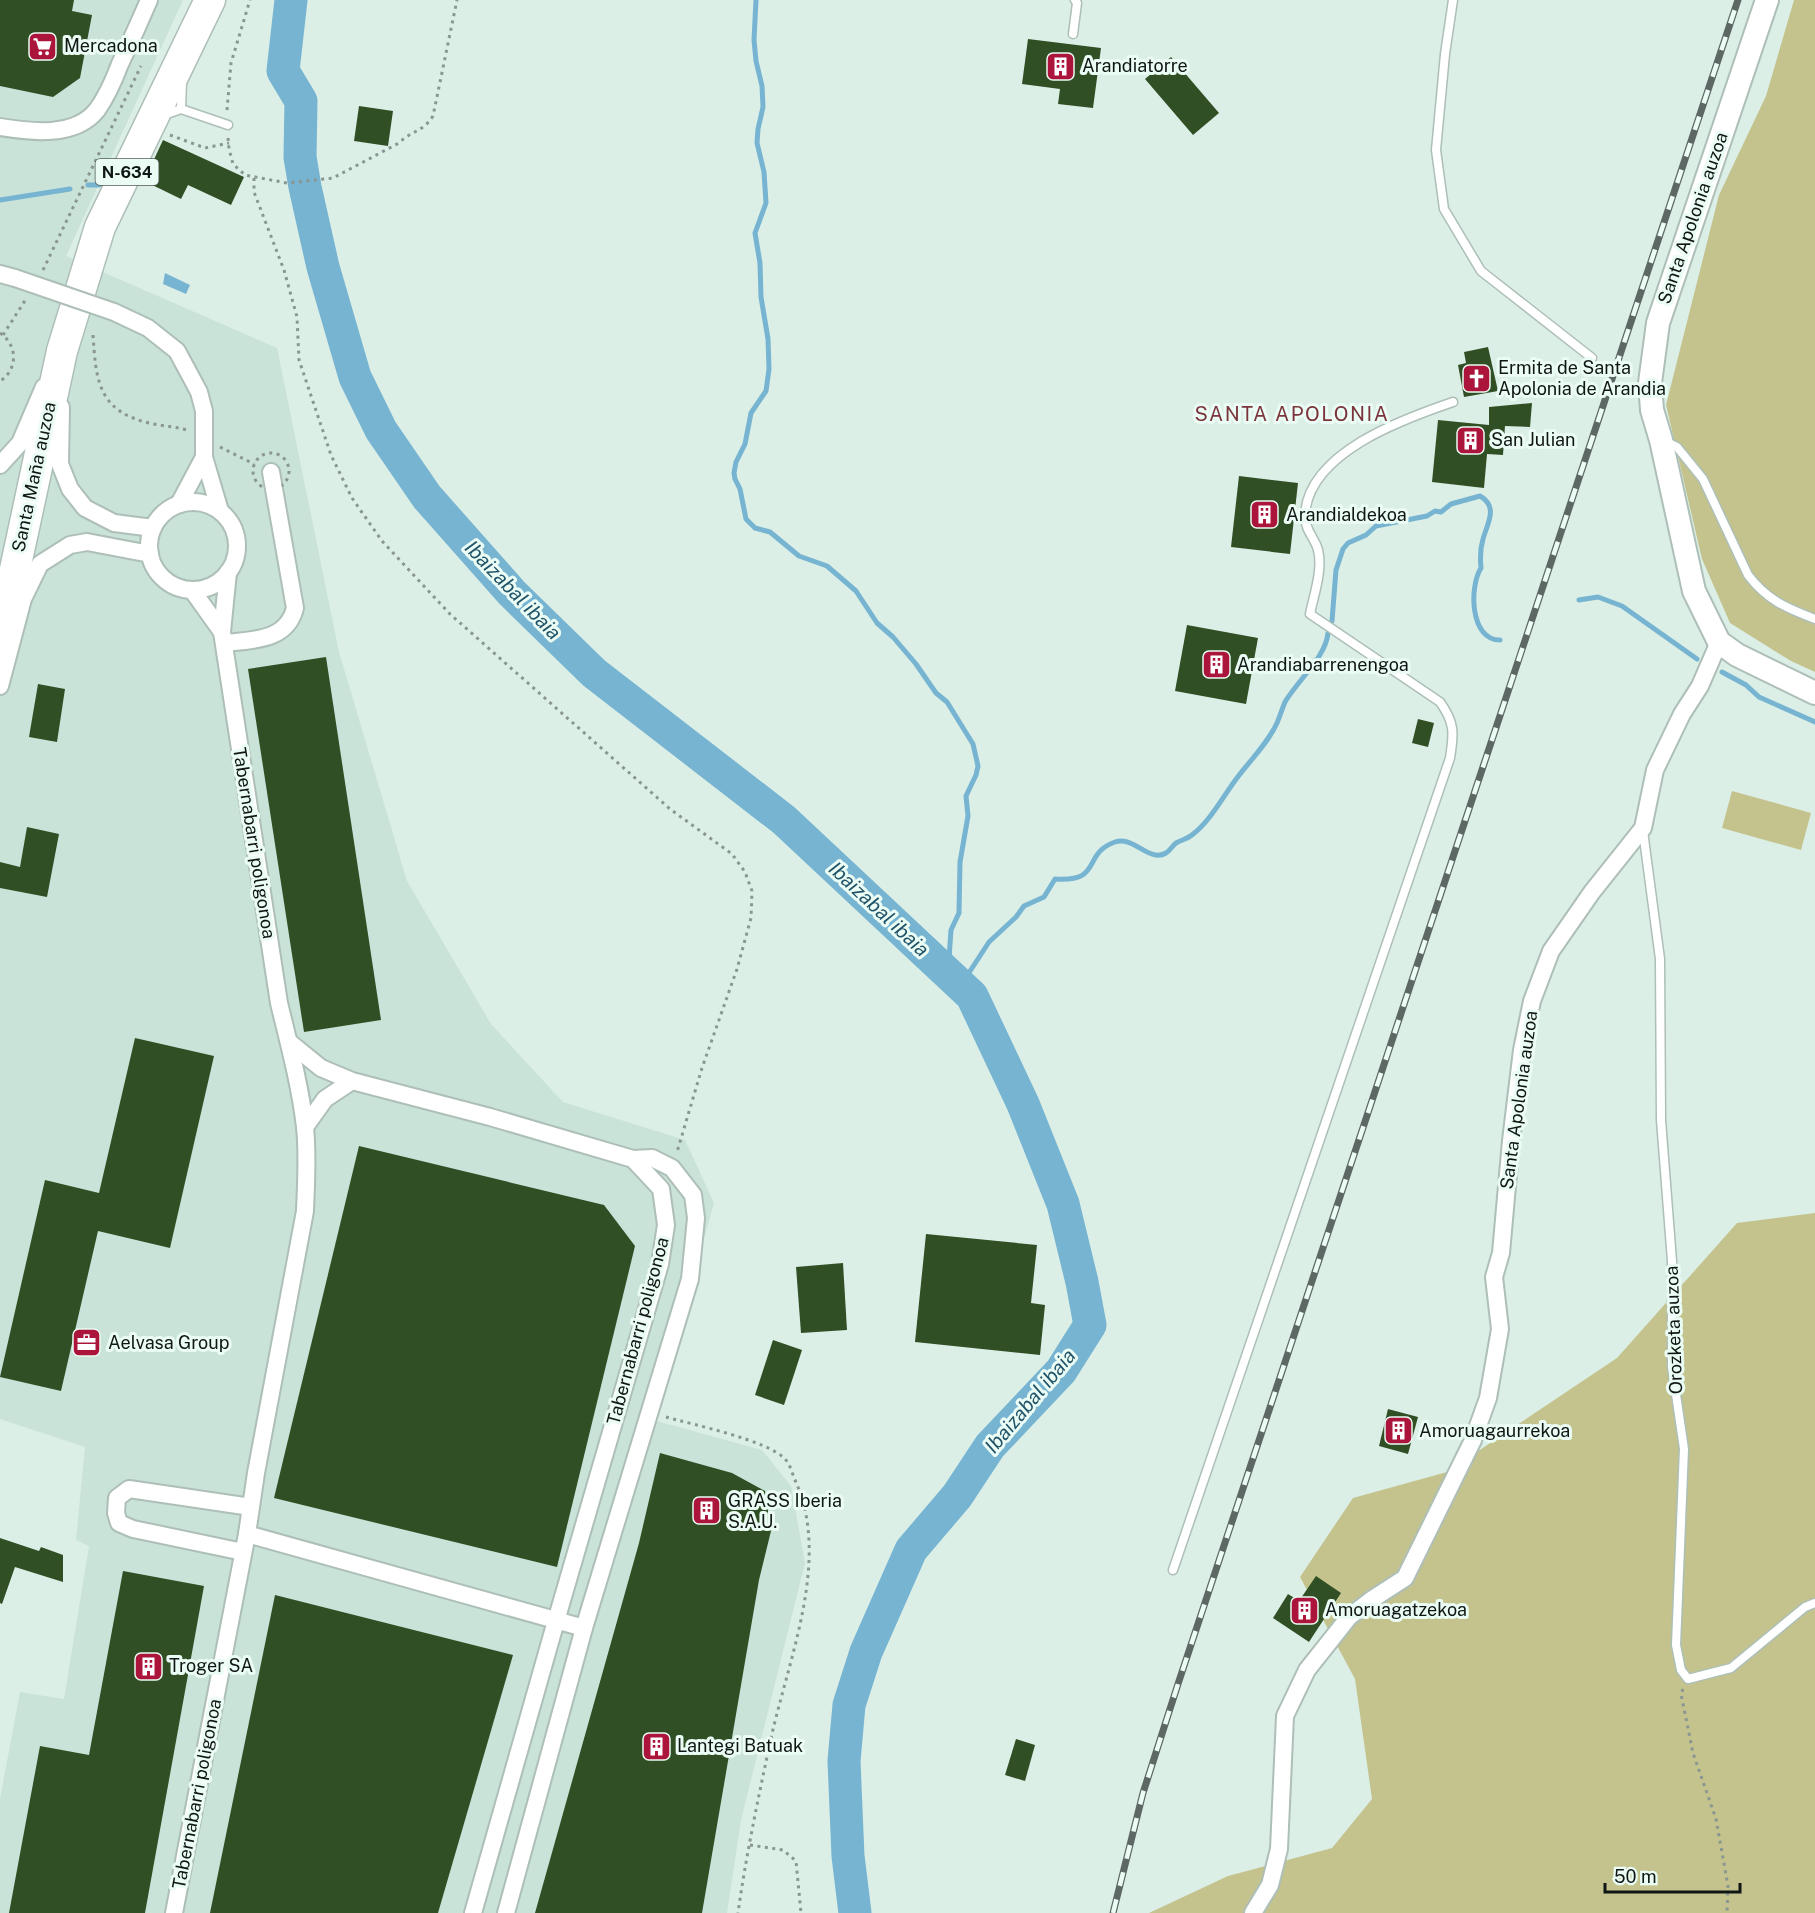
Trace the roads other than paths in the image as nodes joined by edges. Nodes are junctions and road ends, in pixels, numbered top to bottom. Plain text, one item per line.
1 (149, 0) edge
2 (210, 0) edge
3 (1075, 0) edge
4 (1452, 0) edge
5 (1767, 0) edge
6 (196, 28) junction
7 (1073, 34) dead end
8 (181, 109) junction
9 (228, 125) road end
10 (0, 127) edge
11 (155, 132) junction
12 (8, 276) edge
13 (62, 351) junction
14 (1592, 358) dead end
15 (1453, 402) dead end
16 (1661, 440) junction
17 (204, 457) junction
18 (0, 465) edge
19 (271, 472) dead end
20 (179, 504) junction
21 (220, 511) junction
22 (153, 528) junction
23 (150, 554) junction
24 (228, 572) junction
25 (192, 590) junction
26 (1815, 619) edge
27 (223, 638) junction
28 (0, 639) edge
29 (1719, 642) junction
30 (0, 686) edge
31 (1815, 693) edge
32 (1642, 828) junction
33 (289, 1042) junction
34 (352, 1081) junction
35 (305, 1127) junction
36 (633, 1159) junction
37 (251, 1507) junction
38 (247, 1534) junction
39 (243, 1552) junction
40 (1173, 1570) dead end
41 (1815, 1603) edge
42 (556, 1621) junction
43 (584, 1628) junction
44 (174, 1913) edge
45 (473, 1913) edge
46 (506, 1913) edge
47 (1253, 1913) edge

1 - 10 street
2 - 6 highway, N-634
3 - 7 lane
4 - 14 lane
5 - 16 street, Santa Apolonia auzoa
6 - 8 lane
6 - 11 highway, N-634
8 - 9 lane
8 - 11 lane
11 - 13 highway, N-634
12 - 17 street, bridge
13 - 18 street, Santa Maña auzoa
13 - 22 street, Santa Maña auzoa
13 - 28 highway, Santa Maña auzoa / N-634
15 - 40 lane
16 - 26 lane
16 - 29 street, Santa Apolonia auzoa
17 - 20 street
17 - 21 street
19 - 27 street
20 - 21 street
20 - 22 street
21 - 24 street
22 - 23 street
23 - 25 street
23 - 30 street
24 - 25 street
24 - 27 street
25 - 27 street
27 - 33 street, Tabernabarri poligonoa
29 - 31 street
29 - 32 street, Santa Apolonia auzoa
32 - 41 lane, Orozketa auzoa
32 - 47 street, Santa Apolonia auzoa
33 - 34 street
33 - 35 street, Tabernabarri poligonoa
34 - 35 street
34 - 36 street
35 - 37 street, Tabernabarri poligonoa
36 - 42 street, Tabernabarri poligonoa
36 - 43 street
37 - 38 street, Tabernabarri poligonoa
37 - 39 street
38 - 39 street, Tabernabarri poligonoa
38 - 42 street
39 - 44 street, Tabernabarri poligonoa
42 - 43 street
42 - 45 street, Tabernabarri poligonoa
43 - 46 street

